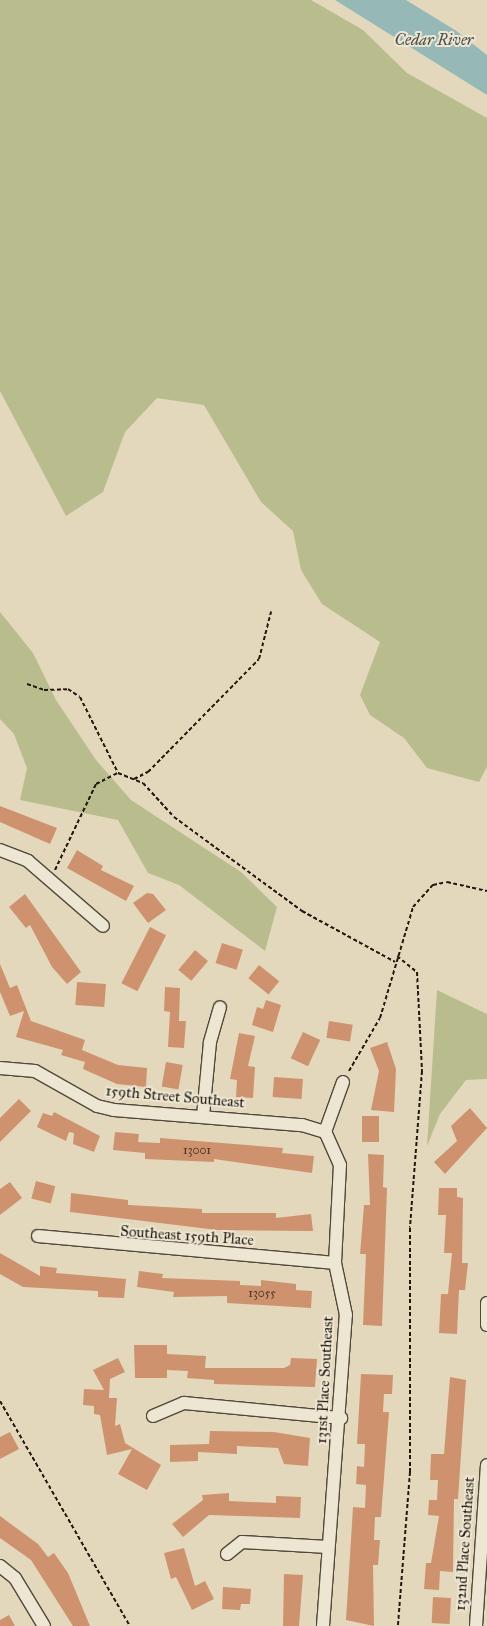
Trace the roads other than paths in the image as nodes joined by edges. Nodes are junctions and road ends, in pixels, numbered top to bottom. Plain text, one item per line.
1 (0, 850) edge
2 (103, 926) dead end
3 (220, 1007) dead end
4 (0, 1068) edge
5 (343, 1082) road end
6 (203, 1116) junction
7 (325, 1132) junction
8 (38, 1236) dead end
9 (335, 1263) junction
10 (487, 1303) edge
11 (487, 1325) edge
12 (153, 1416) dead end
13 (341, 1418) junction
14 (487, 1464) edge
15 (328, 1547) junction
16 (227, 1554) dead end
17 (0, 1566) edge
18 (44, 1626) edge
19 (323, 1626) edge
20 (476, 1626) edge

1 - 2 street
3 - 6 street
4 - 6 street, 159th Street Southeast
5 - 7 street
6 - 7 street, 159th Street Southeast
7 - 9 street, 131st Place Southeast
8 - 9 street, Southeast 159th Place
9 - 13 street, 131st Place Southeast
10 - 11 street
12 - 13 street
13 - 15 street, 131st Place Southeast
14 - 20 street, 132nd Place Southeast
15 - 16 street
15 - 19 street, 131st Place Southeast
17 - 18 street

